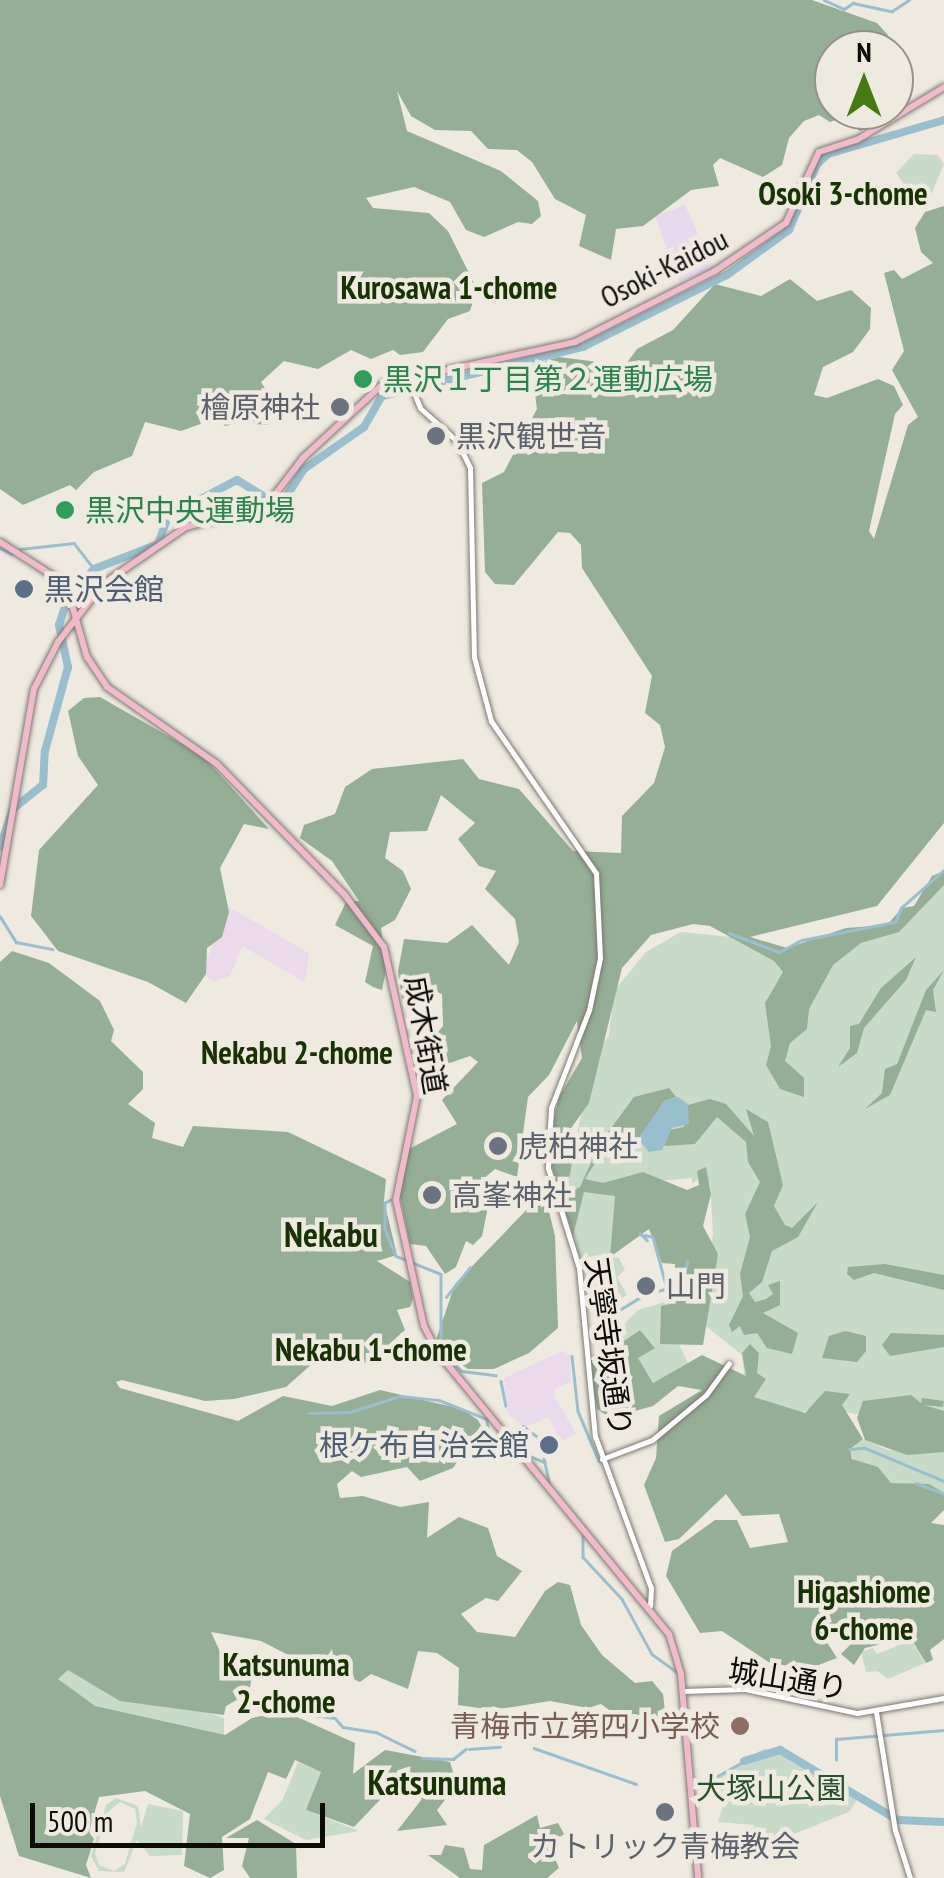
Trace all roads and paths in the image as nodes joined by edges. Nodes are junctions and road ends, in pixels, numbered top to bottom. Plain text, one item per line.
1 (944, 87) edge
2 (409, 382) junction
3 (0, 542) edge
4 (79, 611) junction
5 (80, 632) junction
6 (63, 634) junction
7 (0, 885) edge
8 (728, 1362) dead end
9 (602, 1459) junction
10 (650, 1606) junction
11 (683, 1692) junction
12 (944, 1698) edge
13 (876, 1712) junction
14 (698, 1878) edge
15 (910, 1878) edge

1 - 2 main road, Osoki-Kaidou
2 - 4 main road, Osoki-Kaidou
2 - 9 street, 天寧寺坂通り
3 - 4 main road, 成木街道
4 - 5 main road, 成木街道
4 - 6 main road
5 - 6 main road
5 - 10 main road, 成木街道
6 - 7 main road
8 - 9 street
9 - 10 street, 天寧寺坂通り
10 - 11 main road, 成木街道
11 - 13 street, 城山通り
11 - 14 main road, 成木街道
12 - 13 street, 城山通り
13 - 15 street

